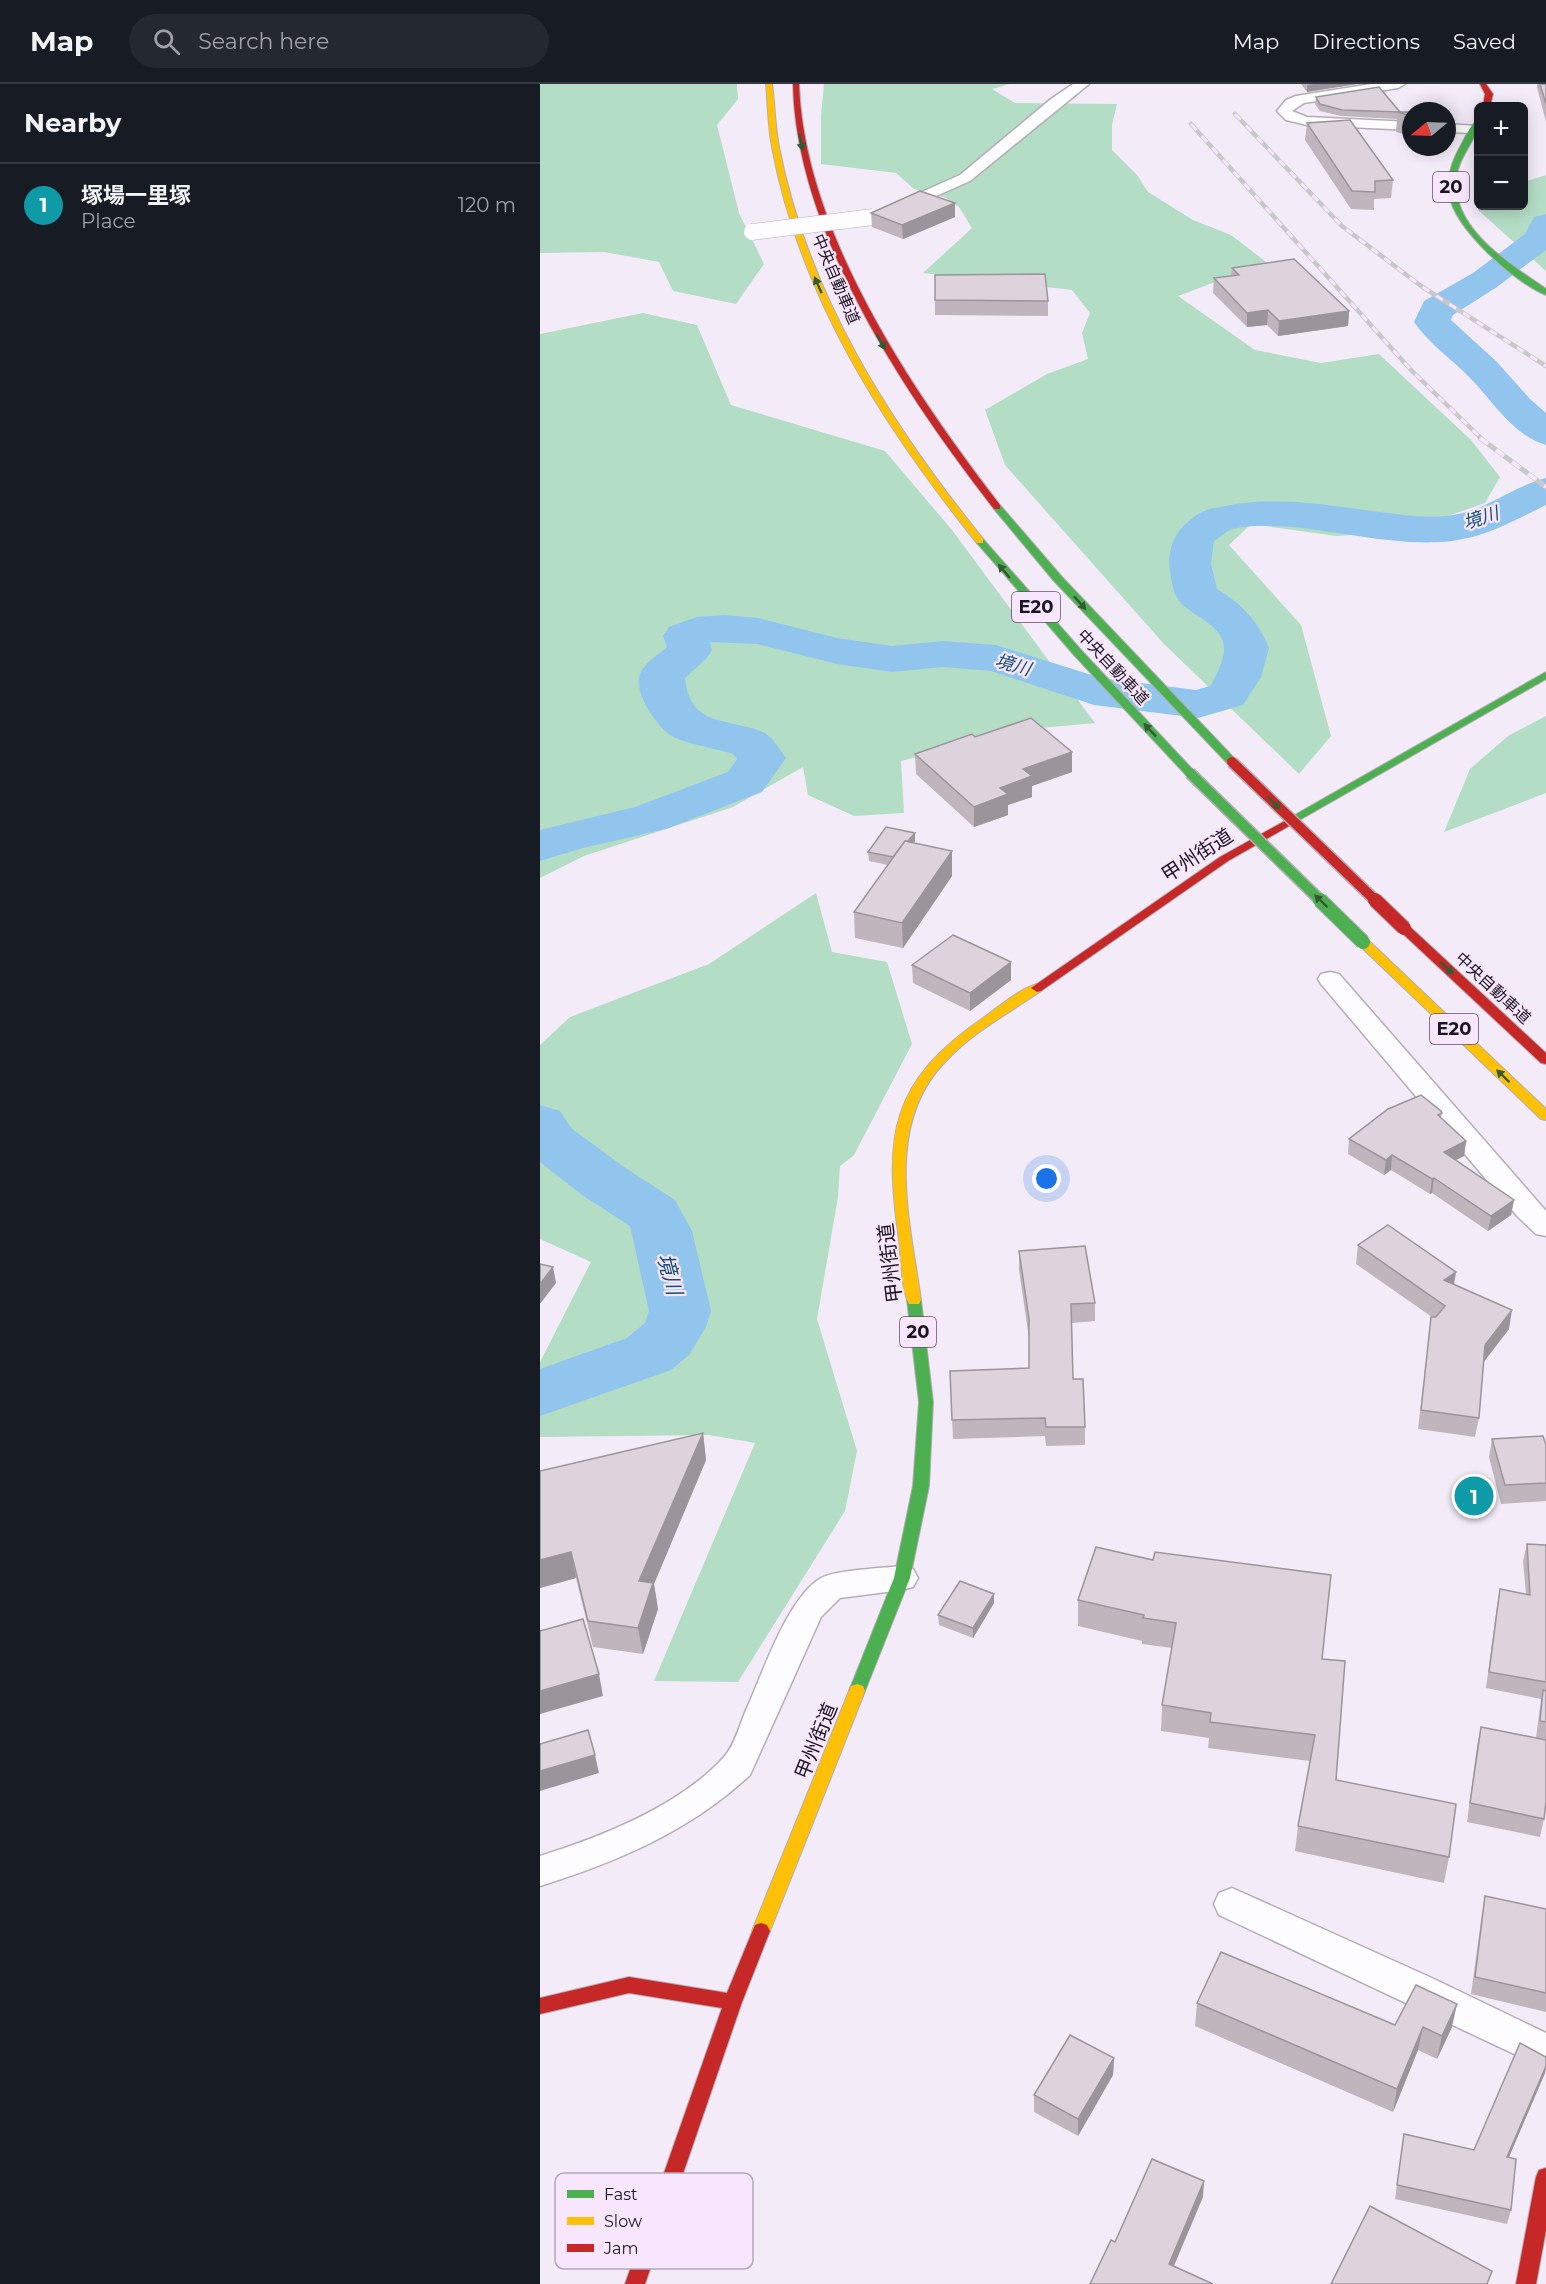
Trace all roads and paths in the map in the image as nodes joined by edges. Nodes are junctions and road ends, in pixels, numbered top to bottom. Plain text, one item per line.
1 (769, 84) edge
2 (796, 84) edge
3 (1082, 84) edge
4 (1398, 84) edge
5 (1483, 84) edge
6 (1488, 102) edge
7 (1474, 125) edge
8 (1402, 126) edge
9 (1456, 127) edge
10 (1474, 127) edge
11 (752, 232) dead end
12 (1546, 293) edge
13 (1546, 675) edge
14 (1330, 980) dead end
15 (1546, 1060) edge
16 (1546, 1116) edge
17 (1546, 1227) edge
18 (902, 1578) junction
19 (540, 1871) edge
20 (1232, 1904) dead end
21 (734, 2002) junction
22 (540, 2006) edge
23 (1546, 2052) edge
24 (673, 2173) edge
25 (1546, 2177) edge
26 (639, 2269) edge
27 (634, 2284) edge
28 (1526, 2284) edge

16 -> 1 main road, 中央自動車道 / E20, bridge
2 -> 15 main road, 中央自動車道 / E20, bridge
3 - 11 street, bridge
4 - 8 street
5 - 6 main road
7 - 9 street
10 - 12 main road, 20
13 - 18 main road, 甲州街道 / 20
14 - 17 street
18 - 19 street
18 - 21 main road, 甲州街道 / 20
20 - 23 street
21 - 22 main road
21 - 24 main road, 甲州街道 / 20
25 - 28 main road
26 - 27 main road, 甲州街道 / 20

